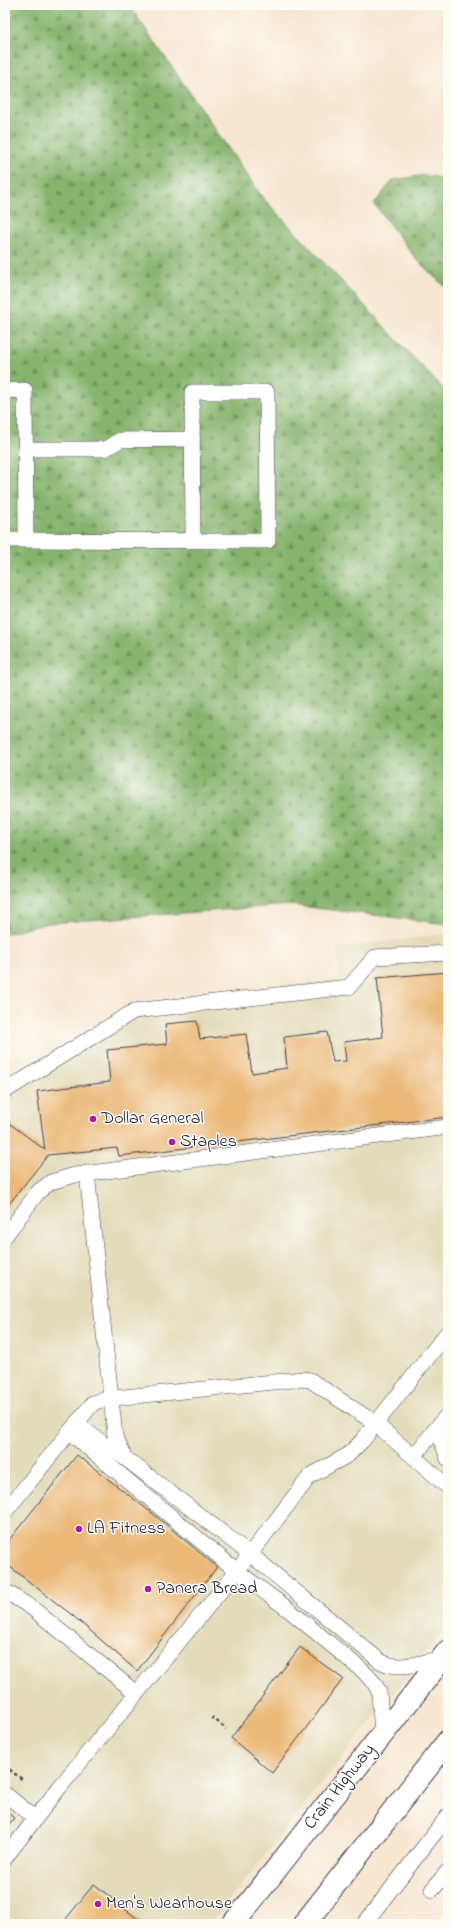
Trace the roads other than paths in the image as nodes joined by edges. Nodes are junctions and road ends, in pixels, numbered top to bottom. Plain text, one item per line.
1 (5, 391) edge
2 (192, 439) junction
3 (26, 449) junction
4 (26, 539) junction
5 (5, 540) edge
6 (193, 540) junction
7 (448, 953) edge
8 (5, 1091) edge
9 (448, 1127) edge
10 (87, 1173) junction
11 (5, 1236) edge
12 (448, 1332) edge
13 (112, 1398) junction
14 (448, 1414) edge
15 (375, 1423) junction
16 (73, 1428) junction
17 (437, 1428) junction
18 (414, 1456) junction
19 (125, 1458) junction
20 (448, 1459) edge
21 (448, 1487) edge
22 (164, 1488) junction
23 (154, 1502) junction
24 (5, 1512) edge
25 (250, 1554) junction
26 (237, 1571) junction
27 (5, 1591) edge
28 (445, 1654) edge
29 (136, 1693) junction
30 (382, 1734) junction
31 (444, 1754) edge
32 (5, 1794) edge
33 (448, 1816) edge
34 (35, 1818) junction
35 (5, 1858) edge
36 (448, 1871) edge
37 (432, 1890) dead end
38 (233, 1924) edge
39 (304, 1924) edge
40 (364, 1924) edge

1 - 3 street
2 - 3 street
2 - 6 street
2 - 6 street
3 - 4 street
4 - 5 street
4 - 6 street
7 - 8 street
9 - 10 street
10 - 11 street
10 - 13 street
12 - 15 street
13 - 15 street
13 - 16 street
13 - 19 street
14 - 17 street
15 - 18 street
15 - 25 street
16 - 19 street
16 - 23 street
16 - 24 street
17 - 18 street
17 - 20 street
18 - 21 street
19 - 22 street
22 - 23 street
22 - 25 street
23 - 26 street
25 - 26 street
25 - 28 street
26 - 29 street
26 - 30 street
27 - 29 street
28 - 30 highway, Crain Highway
29 - 34 street
30 - 38 highway, Crain Highway
31 - 39 highway
32 - 34 street
33 - 40 street
34 - 35 street
36 - 37 street

